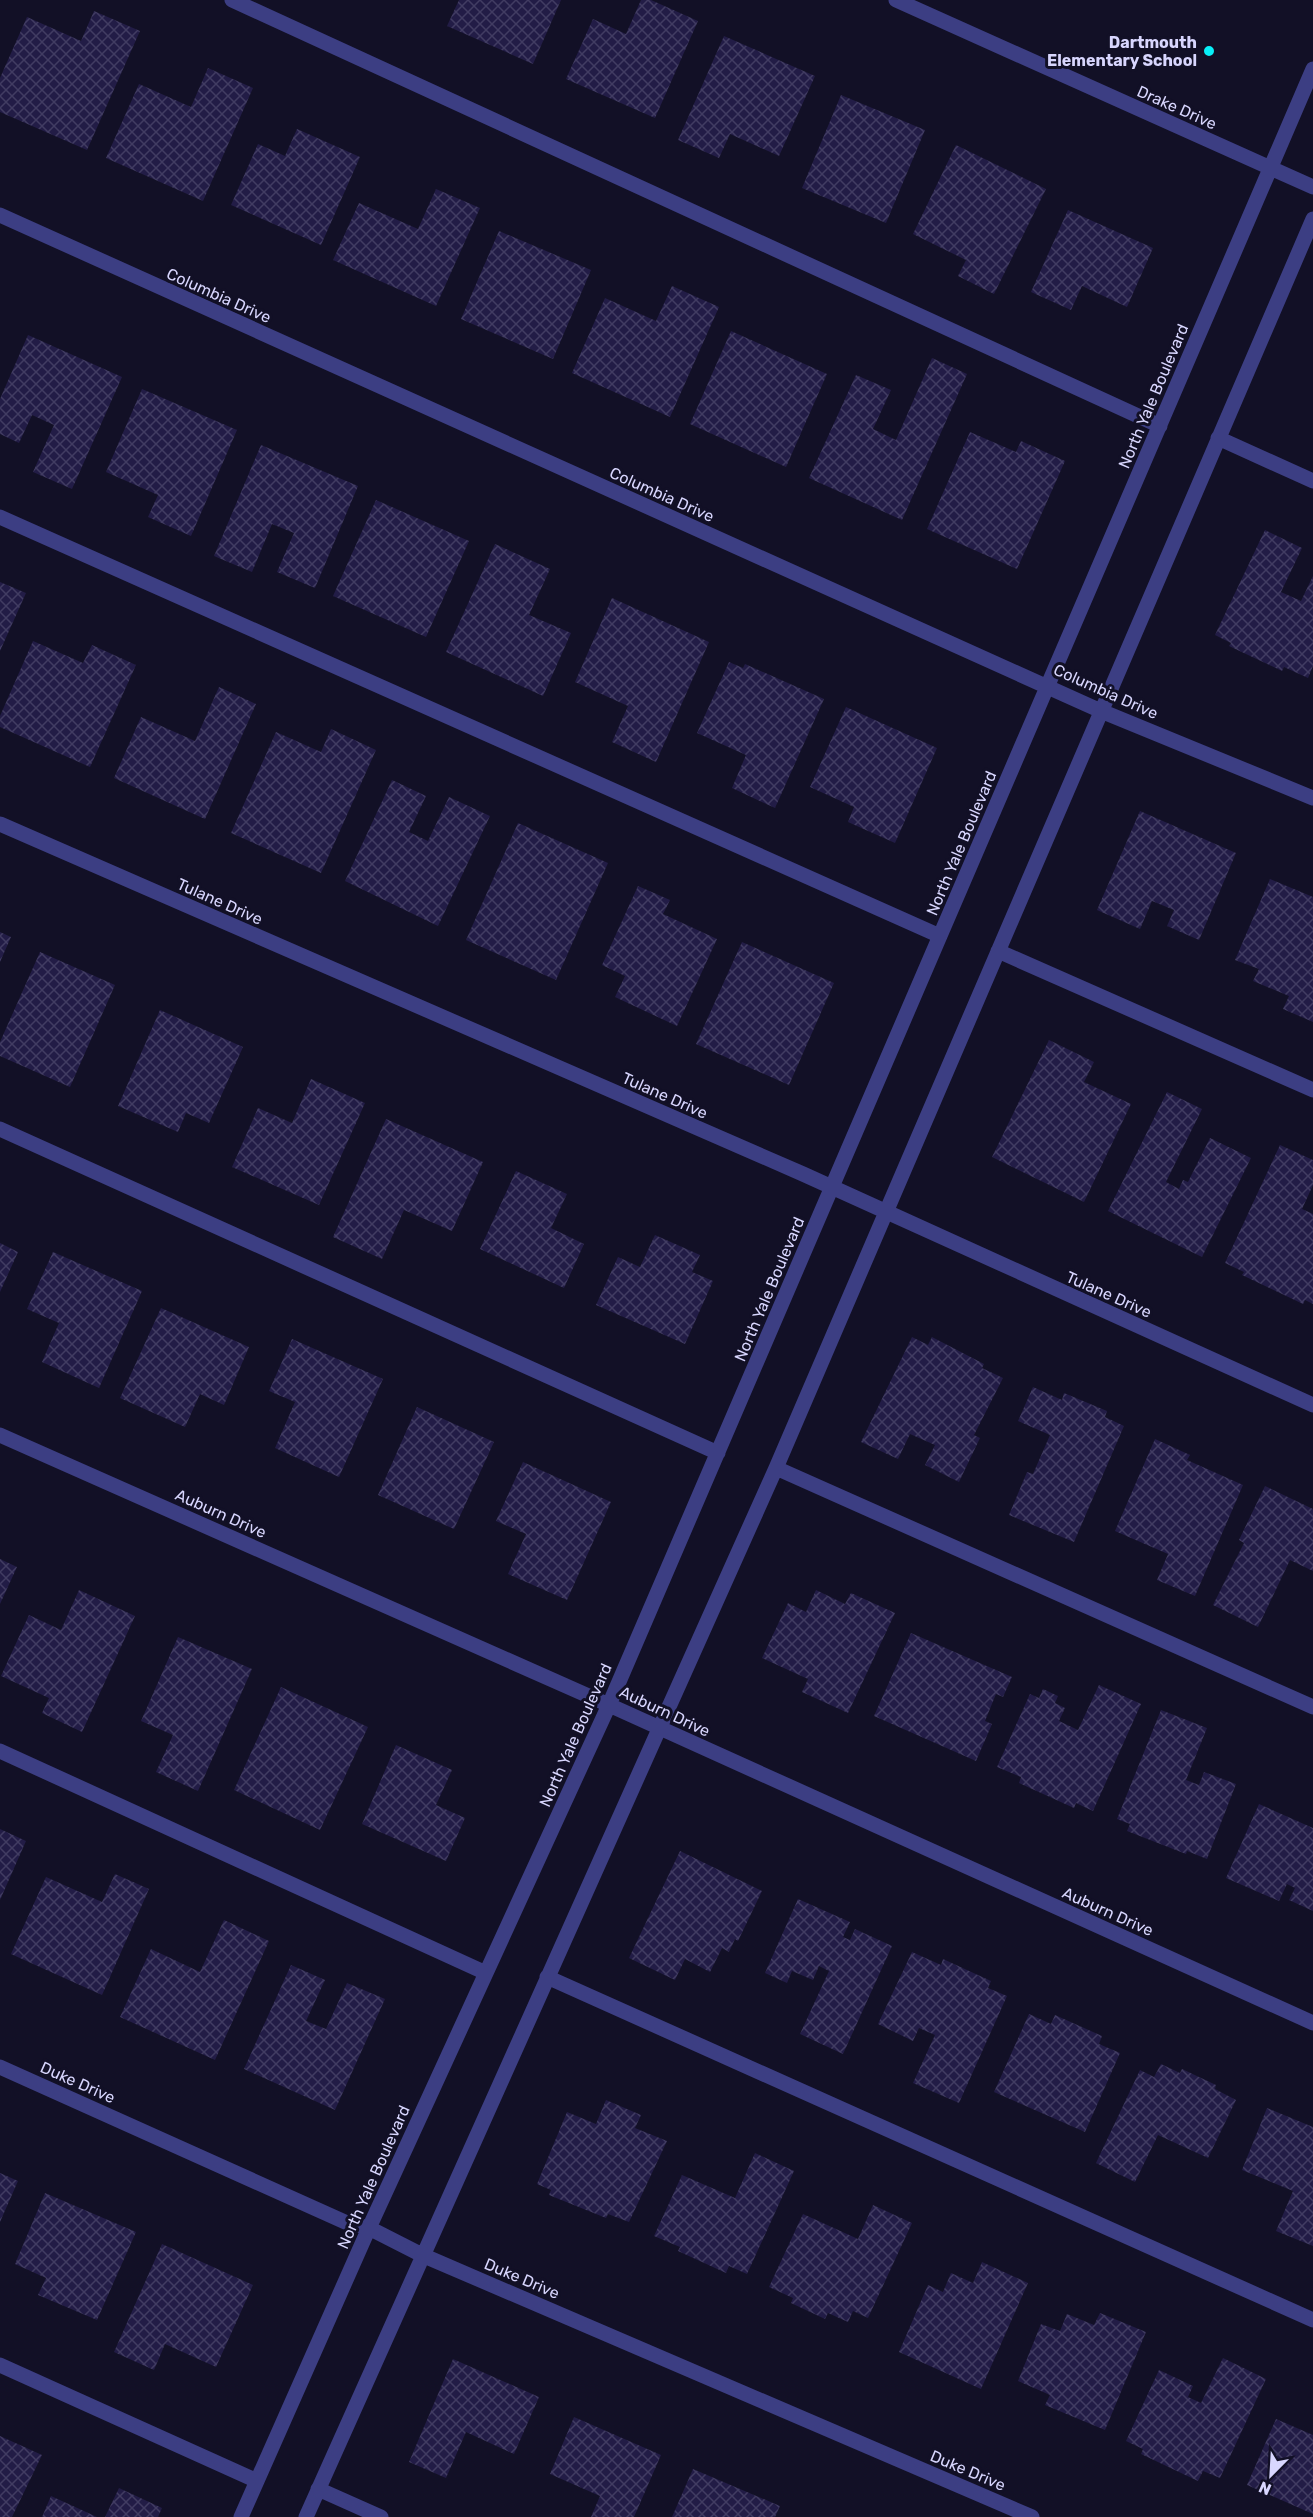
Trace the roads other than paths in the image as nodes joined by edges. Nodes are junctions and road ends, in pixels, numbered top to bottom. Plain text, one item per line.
1 (232, 0) edge
2 (896, 0) edge
3 (1313, 69) edge
4 (1270, 169) junction
5 (1313, 187) edge
6 (0, 215) edge
7 (1313, 219) edge
8 (1160, 426) junction
9 (1218, 438) junction
10 (1313, 481) edge
11 (0, 517) edge
12 (1048, 685) junction
13 (1101, 711) junction
14 (1313, 798) edge
15 (0, 824) edge
16 (940, 936) junction
17 (998, 951) junction
18 (1313, 1090) edge
19 (0, 1129) edge
20 (833, 1188) junction
21 (886, 1213) junction
22 (1313, 1405) edge
23 (0, 1435) edge
24 (718, 1453) junction
25 (776, 1468) junction
26 (609, 1705) junction
27 (1313, 1707) edge
28 (658, 1729) junction
29 (0, 1751) edge
30 (486, 1972) junction
31 (547, 1977) junction
32 (1313, 2023) edge
33 (0, 2067) edge
34 (369, 2228) junction
35 (422, 2255) junction
36 (1313, 2320) edge
37 (0, 2365) edge
38 (257, 2481) junction
39 (318, 2489) junction
40 (241, 2517) edge
41 (306, 2517) edge
42 (381, 2517) edge
43 (1032, 2517) edge

1 - 8 street
2 - 4 street, Drake Drive
3 - 4 street, North Yale Boulevard
4 - 5 street, Drake Drive
4 - 8 street, North Yale Boulevard
6 - 12 street, Columbia Drive
7 - 9 street
8 - 12 street, North Yale Boulevard
9 - 10 street
9 - 13 street
11 - 16 street
12 - 13 street, Columbia Drive
12 - 16 street, North Yale Boulevard
13 - 14 street, Columbia Drive
13 - 17 street
15 - 20 street, Tulane Drive
16 - 20 street, North Yale Boulevard
17 - 18 street
17 - 21 street
19 - 24 street
20 - 21 street, Tulane Drive
20 - 24 street, North Yale Boulevard
21 - 22 street, Tulane Drive
21 - 25 street
23 - 26 street, Auburn Drive
24 - 26 street, North Yale Boulevard
25 - 27 street
25 - 28 street
26 - 28 street, Auburn Drive
26 - 30 street, North Yale Boulevard
28 - 31 street
28 - 32 street, Auburn Drive
29 - 30 street
30 - 34 street, North Yale Boulevard
31 - 35 street
31 - 36 street
33 - 34 street, Duke Drive
34 - 35 street, Duke Drive
34 - 38 street, North Yale Boulevard
35 - 39 street
35 - 43 street, Duke Drive
37 - 38 street
38 - 40 street, North Yale Boulevard
39 - 41 street
39 - 42 street

